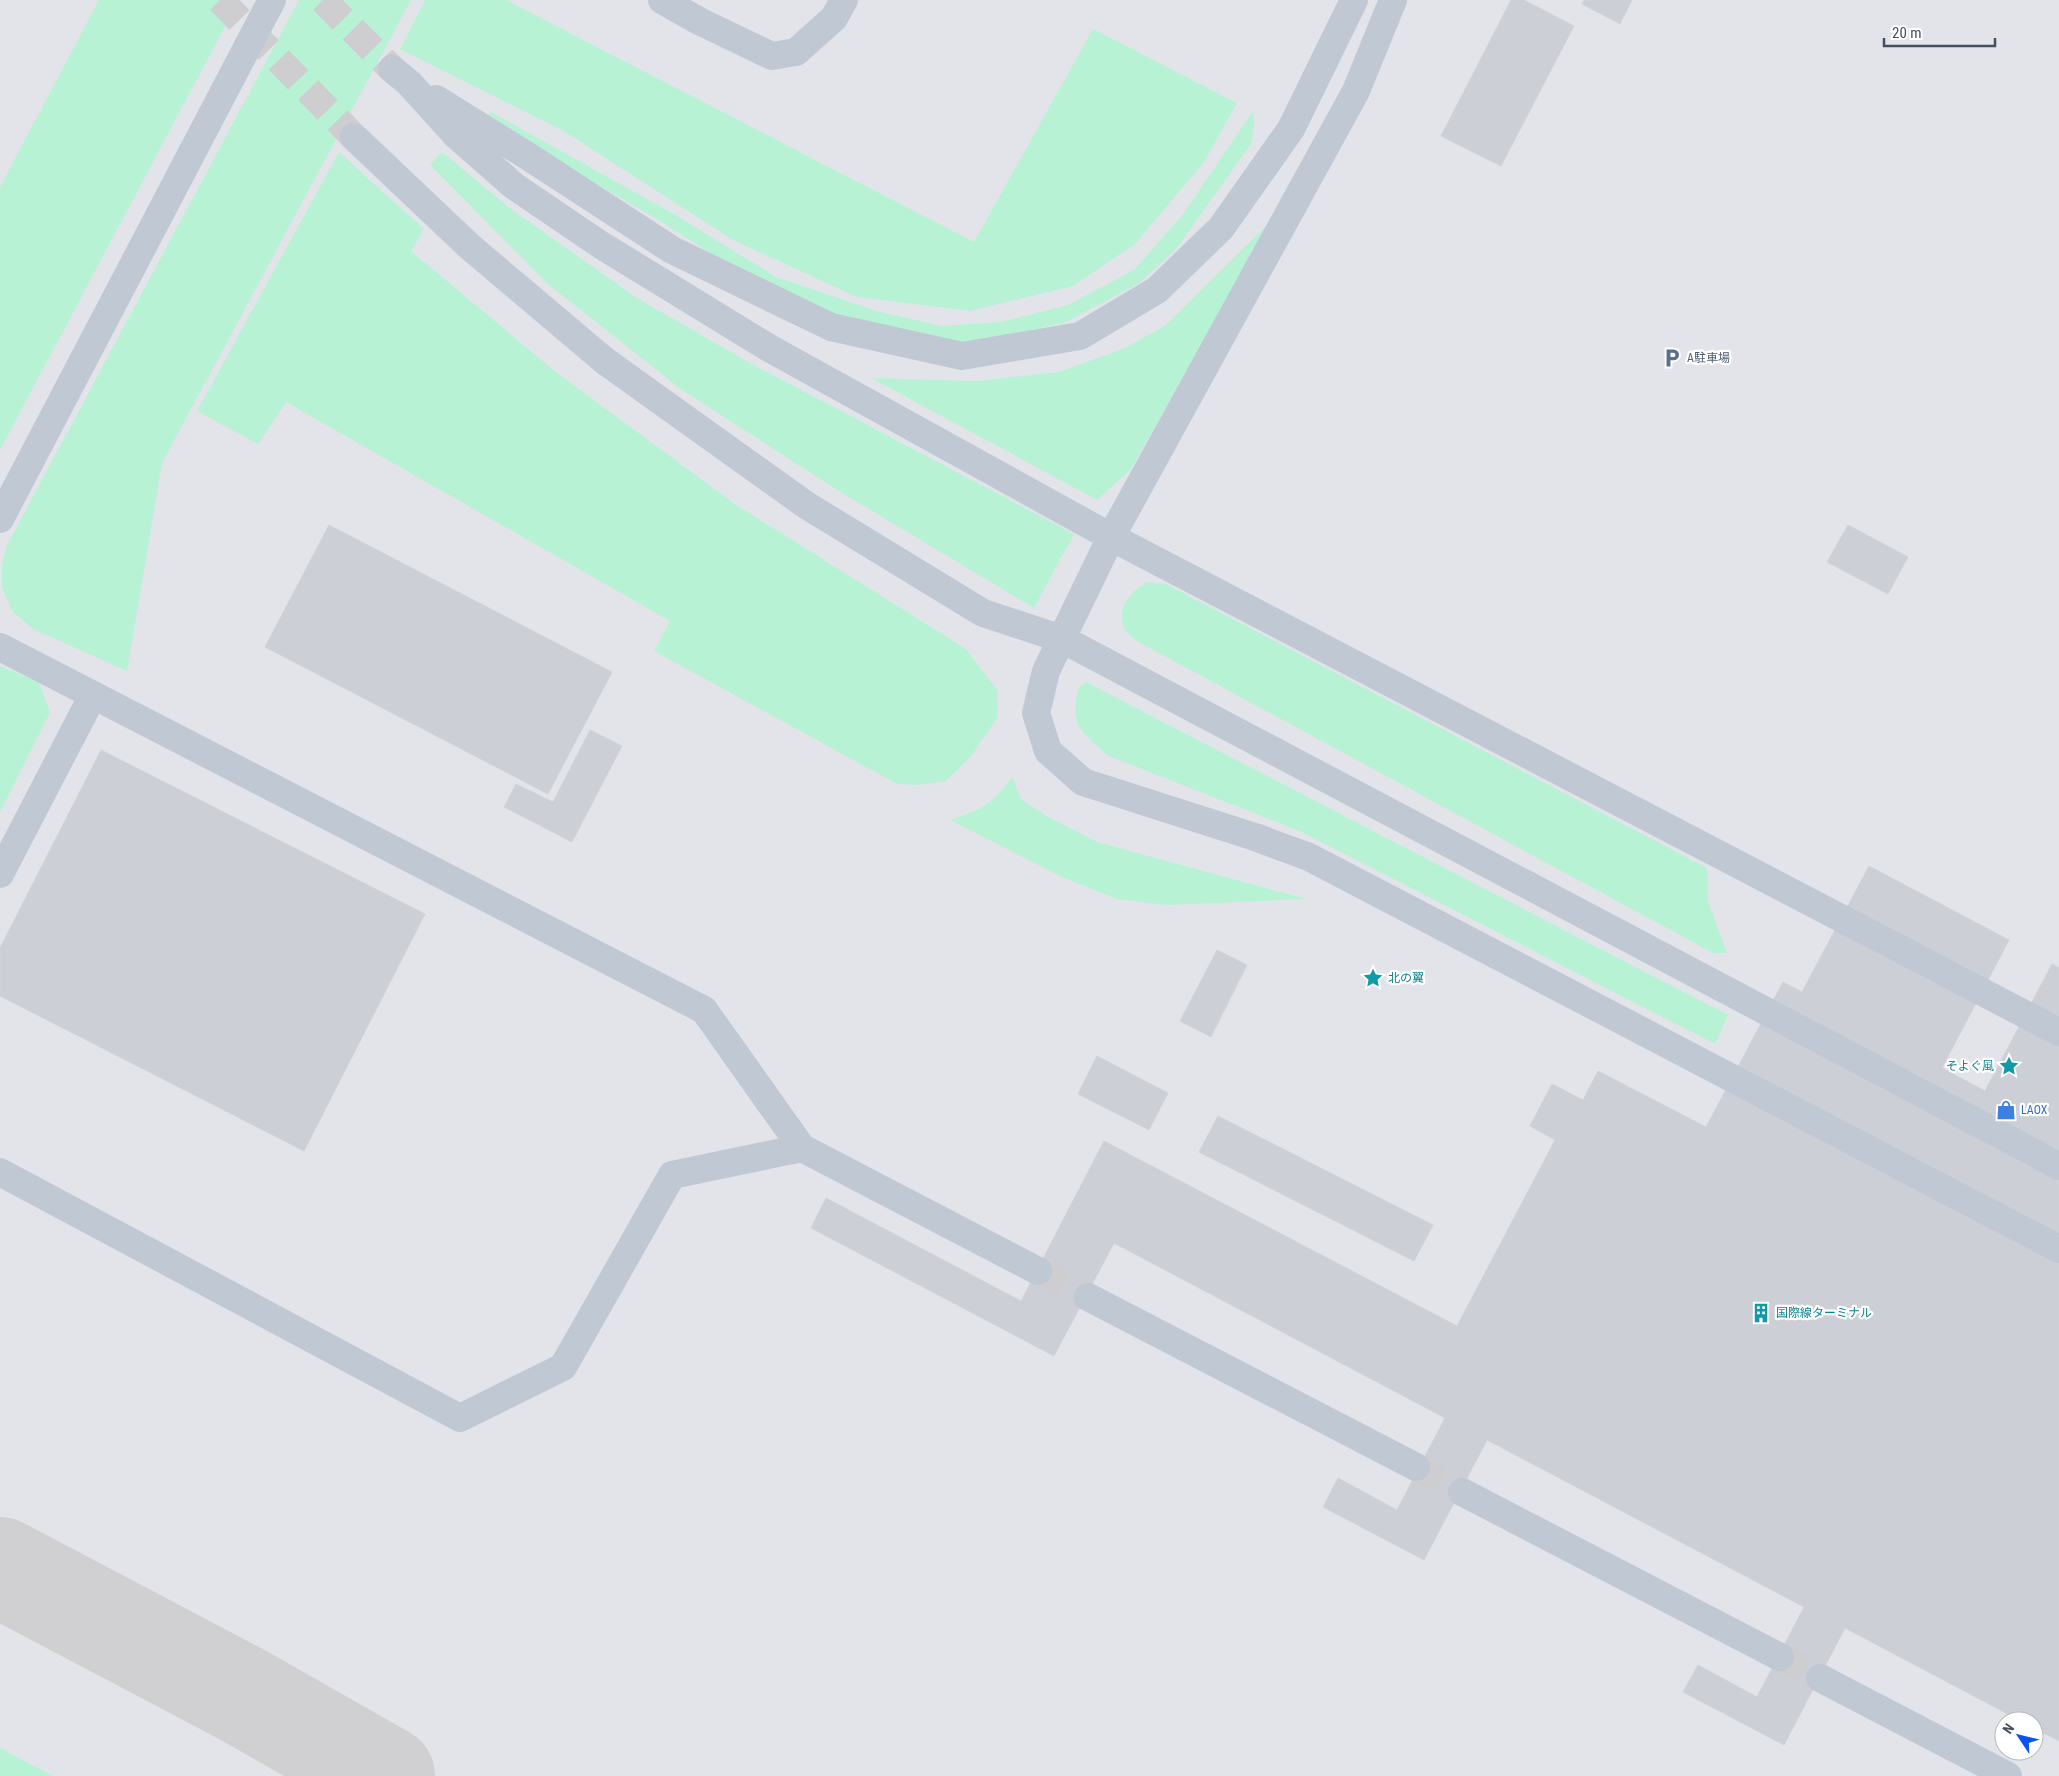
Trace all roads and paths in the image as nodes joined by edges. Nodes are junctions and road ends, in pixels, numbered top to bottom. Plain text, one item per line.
1 (272, 0) edge
2 (662, 0) edge
3 (844, 0) edge
4 (1354, 0) edge
5 (1393, 0) edge
6 (354, 136) tunnel mouth
7 (0, 519) edge
8 (1111, 537) junction
9 (1062, 639) junction
10 (0, 647) edge
11 (92, 695) junction
12 (0, 874) edge
13 (2059, 1032) edge
14 (802, 1148) junction
15 (2059, 1166) edge
16 (0, 1172) edge
17 (2059, 1249) edge
18 (1038, 1271) tunnel mouth
19 (1088, 1297) tunnel mouth
20 (1416, 1467) tunnel mouth
21 (1462, 1492) tunnel mouth
22 (1780, 1657) tunnel mouth
23 (1820, 1678) tunnel mouth
24 (2008, 1776) edge

1 - 7 street
2 - 3 street
4 - 8 street
5 - 8 street
6 - 9 street
8 - 9 street
8 - 13 street
9 - 15 street
9 - 17 street
10 - 11 street
11 - 12 street
11 - 14 street
14 - 16 street
14 - 18 street
19 - 20 street
21 - 22 street
23 - 24 street

